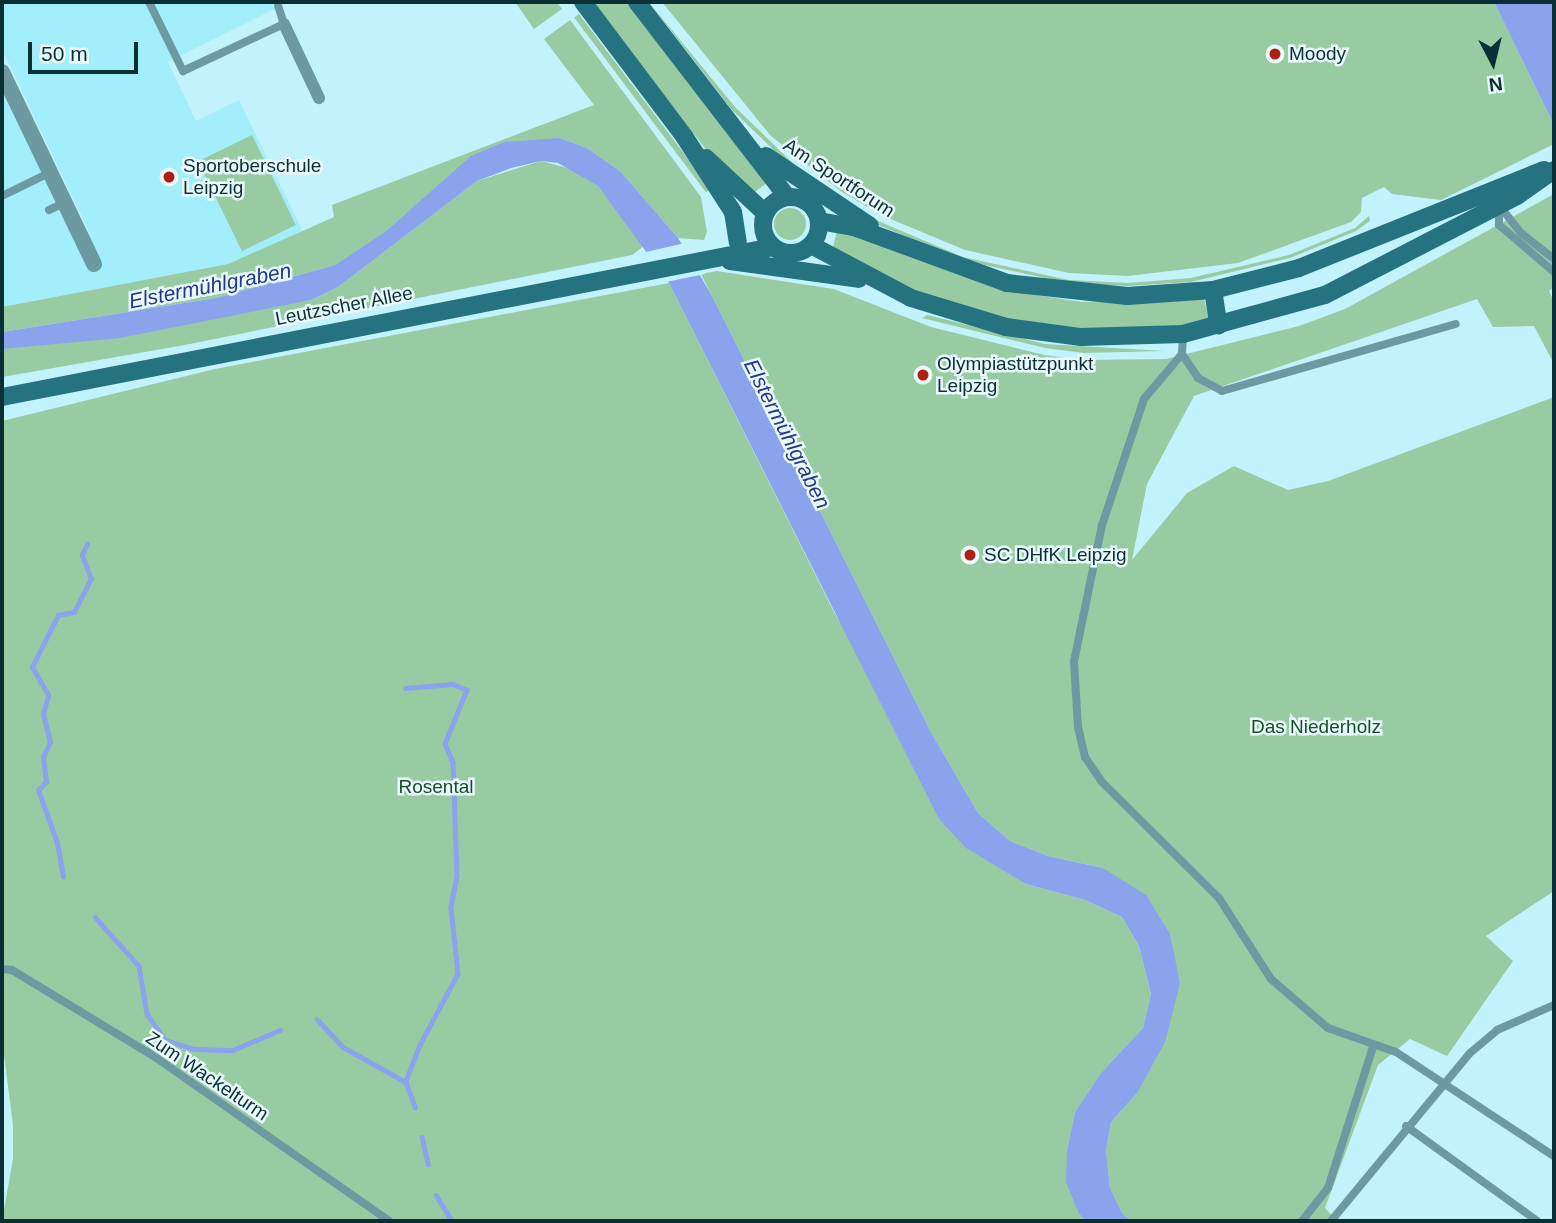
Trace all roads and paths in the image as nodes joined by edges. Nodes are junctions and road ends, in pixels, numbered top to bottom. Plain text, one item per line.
1 (149, 2) edge
2 (583, 2) edge
3 (637, 2) edge
4 (278, 6) dead end
5 (284, 24) junction
6 (2, 72) edge
7 (320, 98) dead end
8 (684, 136) junction
9 (749, 143) junction
10 (1554, 168) edge
11 (49, 173) junction
12 (2, 196) edge
13 (787, 197) junction
14 (1495, 198) junction
15 (819, 221) junction
16 (764, 222) junction
17 (738, 243) junction
18 (811, 245) junction
19 (1395, 246) junction
20 (774, 247) junction
21 (907, 247) junction
22 (695, 259) junction
23 (1554, 259) edge
24 (94, 264) dead end
25 (1554, 272) edge
26 (1213, 290) junction
27 (911, 298) junction
28 (1457, 324) dead end
29 (1219, 326) junction
30 (1182, 334) junction
31 (1182, 354) junction
32 (2, 397) edge
33 (2, 969) edge
34 (1554, 1005) edge
35 (1373, 1047) junction
36 (1445, 1080) junction
37 (1406, 1126) junction
38 (1554, 1156) edge
39 (389, 1221) edge
40 (1302, 1221) edge
41 (1331, 1221) edge
42 (1538, 1221) edge

1 - 5 lane
2 - 8 main road
3 - 9 main road, Am Sportforum
4 - 5 lane
5 - 7 street
6 - 11 street
8 - 16 main road
8 - 17 main road
9 - 13 main road, Am Sportforum
9 - 21 main road, Am Sportforum
10 - 14 main road, Am Sportforum
11 - 12 lane
11 - 24 street
13 - 15 main road
13 - 16 main road
14 - 19 main road, Am Sportforum
14 - 19 main road, Am Sportforum
14 - 23 lane
14 - 25 lane
15 - 18 main road
15 - 21 main road, Am Sportforum
16 - 17 main road, Leutzscher Allee
16 - 20 main road
17 - 22 main road, Leutzscher Allee
18 - 20 main road
18 - 27 main road, Am Sportforum
19 - 26 main road, Am Sportforum
19 - 29 main road, Am Sportforum
20 - 22 main road, Leutzscher Allee
21 - 26 main road, Am Sportforum
22 - 27 main road, Leutzscher Allee
22 - 32 main road, Leutzscher Allee
26 - 29 main road
27 - 30 main road, Am Sportforum
28 - 31 lane
29 - 30 main road, Am Sportforum
30 - 31 lane
31 - 35 lane
33 - 39 lane, Zum Wackelturm
34 - 36 lane
35 - 36 lane
35 - 40 lane
36 - 37 lane
36 - 38 lane
37 - 41 lane
37 - 42 lane

